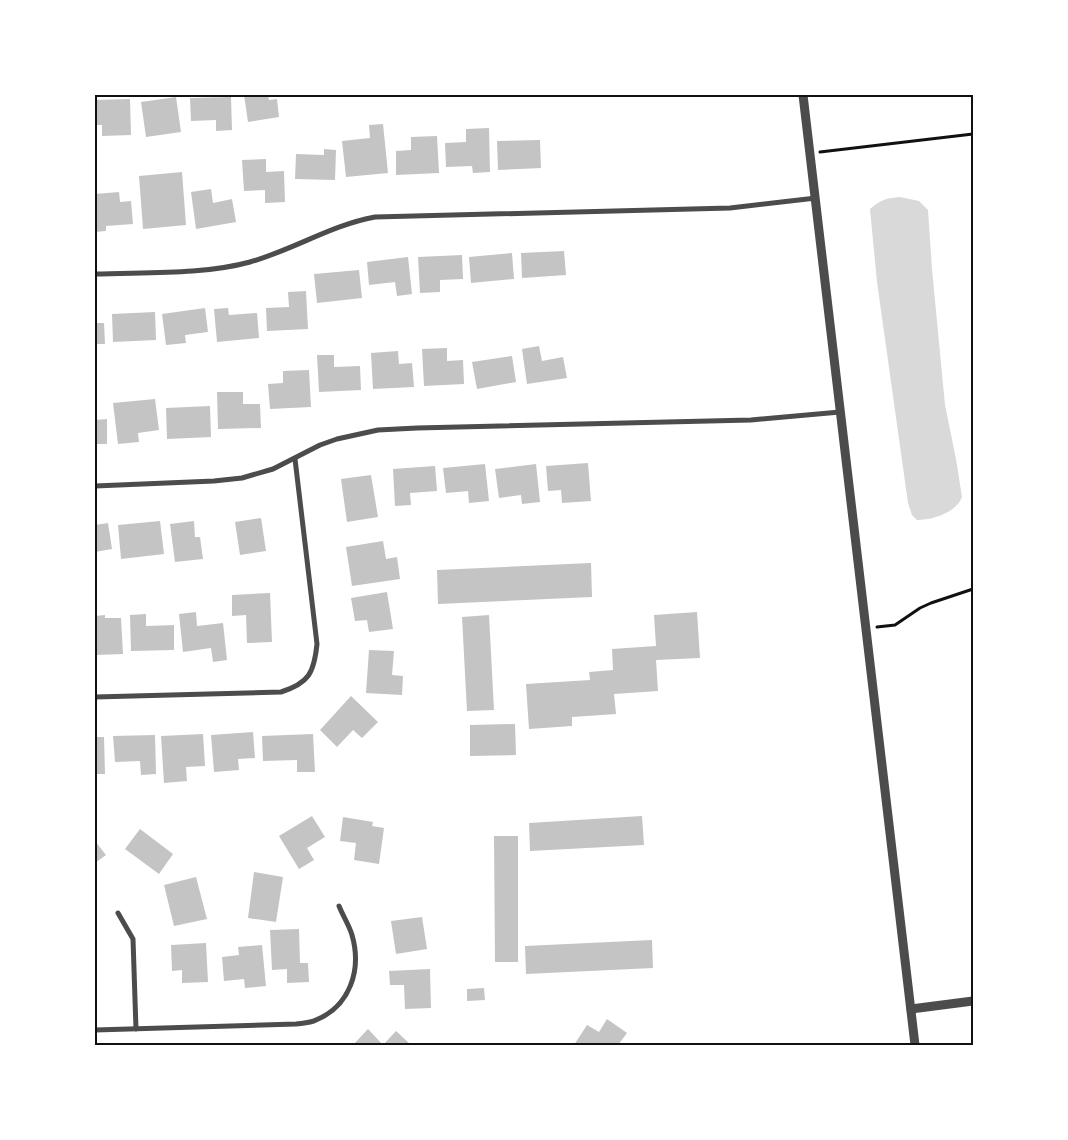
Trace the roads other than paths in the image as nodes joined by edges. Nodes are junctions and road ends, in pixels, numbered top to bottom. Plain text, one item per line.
1 (803, 95) edge
2 (816, 198) junction
3 (95, 274) edge
4 (840, 412) junction
5 (295, 459) junction
6 (95, 486) edge
7 (95, 697) edge
8 (339, 906) dead end
9 (118, 913) dead end
10 (973, 1002) edge
11 (911, 1009) junction
12 (136, 1029) junction
13 (95, 1030) edge
14 (915, 1045) edge

1 - 2 street
2 - 3 street
2 - 4 street
4 - 5 street
4 - 11 street
5 - 6 street
5 - 7 street
8 - 12 street
9 - 12 street
10 - 11 street
11 - 14 street
12 - 13 street

